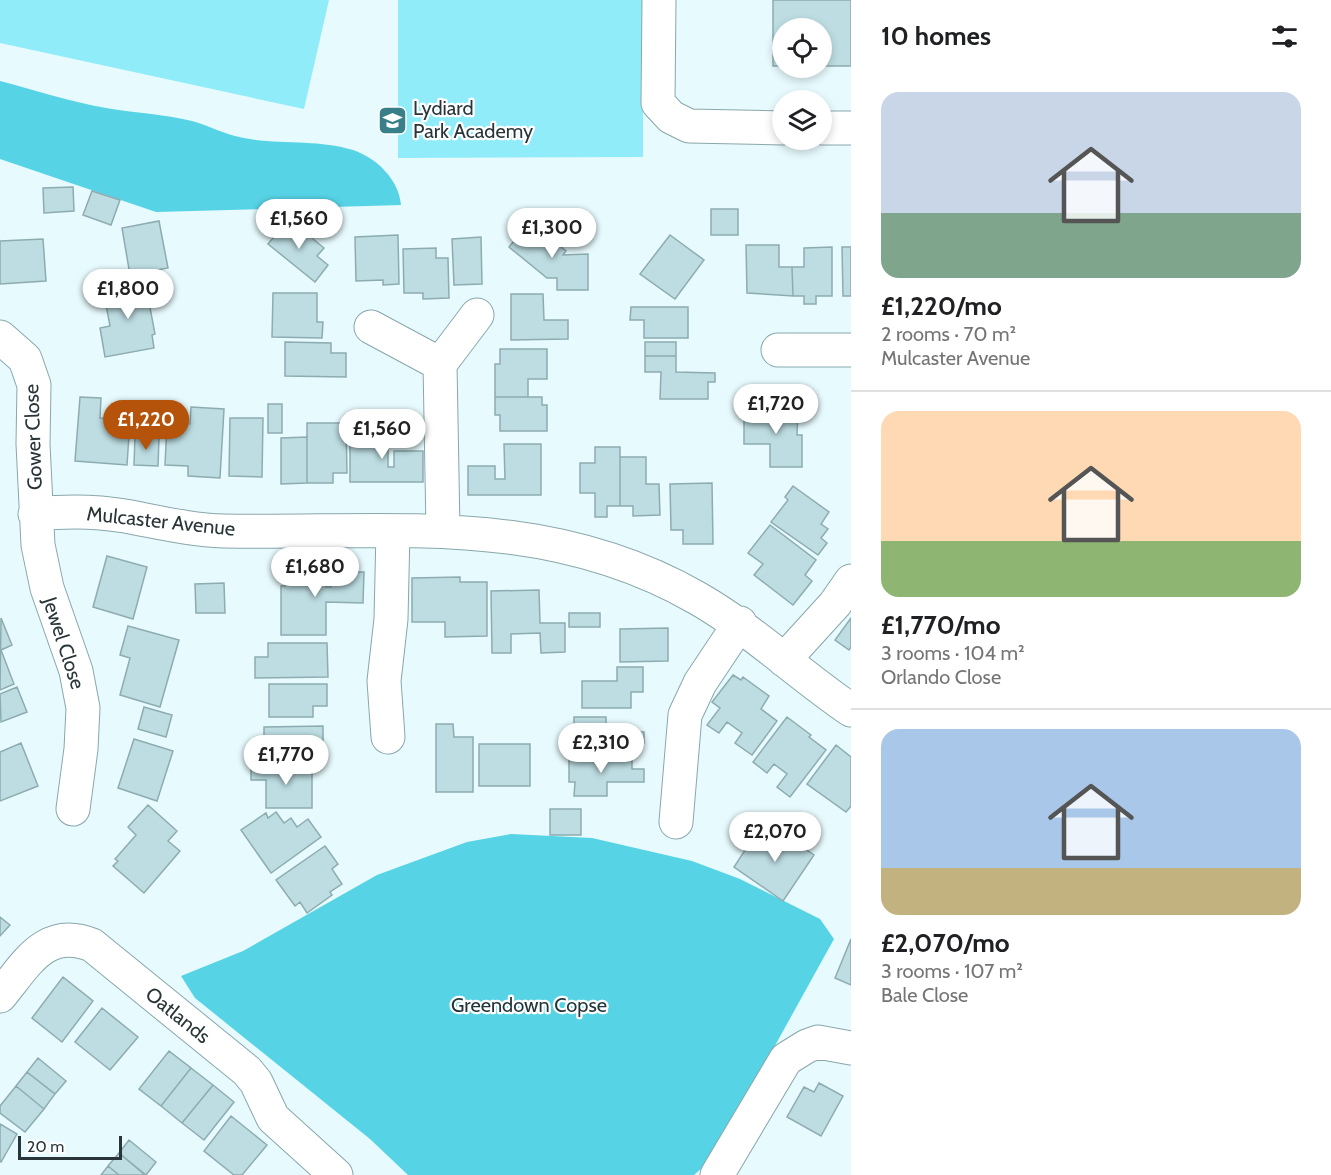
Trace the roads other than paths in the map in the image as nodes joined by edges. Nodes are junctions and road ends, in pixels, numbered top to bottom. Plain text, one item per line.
1 (659, 0) edge
2 (772, 128) edge
3 (832, 128) edge
4 (851, 128) edge
5 (477, 315) dead end
6 (370, 327) dead end
7 (0, 337) edge
8 (778, 350) dead end
9 (851, 350) edge
10 (440, 364) junction
11 (35, 514) junction
12 (443, 530) junction
13 (393, 531) junction
14 (851, 580) edge
15 (740, 623) junction
16 (784, 660) junction
17 (851, 710) edge
18 (388, 737) dead end
19 (73, 809) dead end
20 (676, 822) dead end
21 (0, 996) edge
22 (851, 1048) edge
23 (729, 1171) edge
24 (336, 1175) edge

1 - 2 street
3 - 4 street
5 - 10 street
6 - 10 street
7 - 11 street, Gower Close
8 - 9 street
10 - 12 street
11 - 13 street, Mulcaster Avenue
11 - 19 street, Jewel Close
12 - 13 street, Mulcaster Avenue
12 - 15 street, Mulcaster Avenue
13 - 18 street
14 - 16 street
15 - 16 street, Mulcaster Avenue
15 - 20 street
16 - 17 street, Mulcaster Avenue
21 - 24 street, Oatlands
22 - 23 street

